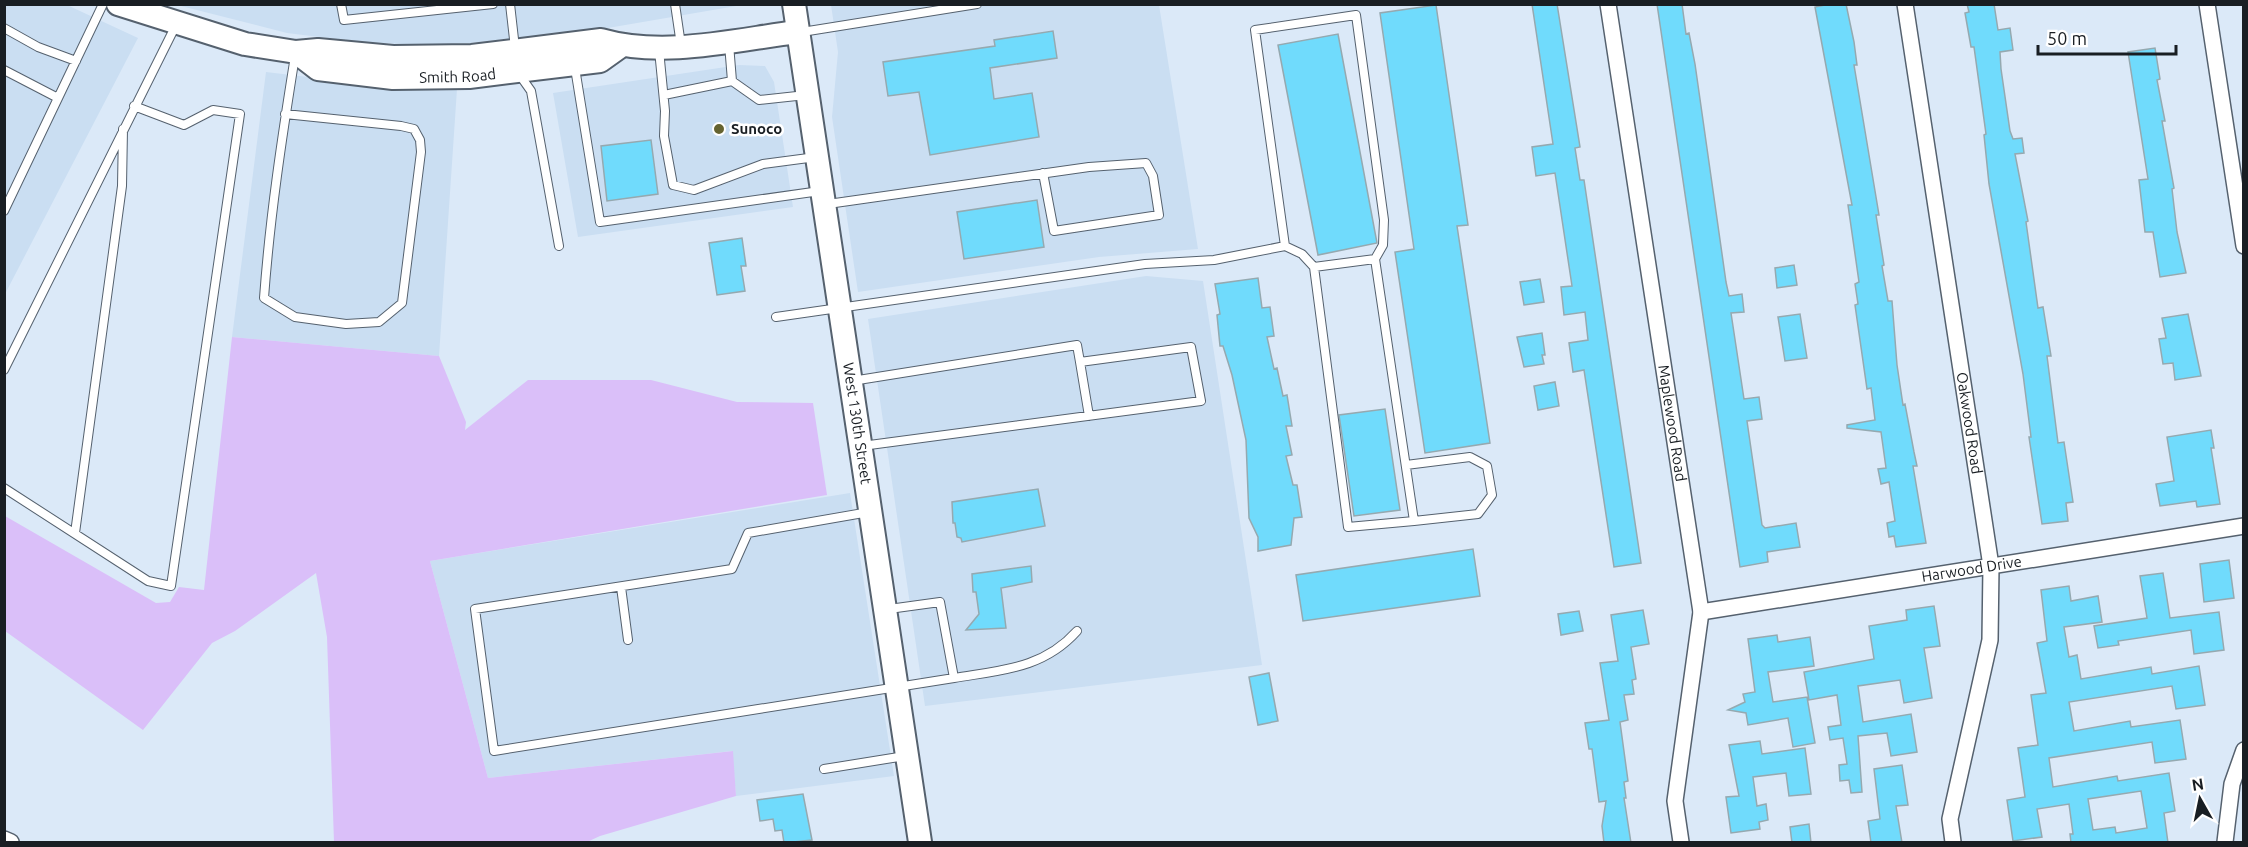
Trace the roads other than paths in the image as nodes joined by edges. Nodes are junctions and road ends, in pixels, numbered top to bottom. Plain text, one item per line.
1 (103, 4) edge
2 (118, 4) edge
3 (341, 4) edge
4 (493, 4) edge
5 (510, 4) edge
6 (675, 4) edge
7 (794, 4) edge
8 (977, 4) edge
9 (1608, 4) edge
10 (1905, 4) edge
11 (2207, 4) edge
12 (176, 24) junction
13 (4, 28) edge
14 (797, 32) junction
15 (729, 40) junction
16 (621, 46) junction
17 (682, 46) junction
18 (659, 49) junction
19 (296, 52) junction
20 (76, 61) junction
21 (517, 62) junction
22 (574, 64) junction
23 (4, 70) edge
24 (732, 81) junction
25 (664, 95) junction
26 (807, 95) junction
27 (58, 98) junction
28 (134, 106) junction
29 (285, 114) junction
30 (123, 129) junction
31 (816, 157) junction
32 (1044, 173) junction
33 (822, 198) junction
34 (4, 211) edge
35 (559, 246) dead end
36 (1285, 246) junction
37 (2244, 246) edge
38 (1375, 259) junction
39 (1314, 267) junction
40 (839, 308) junction
41 (776, 317) dead end
42 (1080, 362) junction
43 (4, 370) edge
44 (850, 381) junction
45 (1089, 416) junction
46 (860, 446) junction
47 (1406, 465) junction
48 (4, 488) edge
49 (871, 512) junction
50 (1414, 521) junction
51 (2244, 526) edge
52 (75, 533) junction
53 (1991, 566) junction
54 (621, 587) junction
55 (885, 609) junction
56 (1701, 612) junction
57 (1077, 631) dead end
58 (628, 640) dead end
59 (954, 678) junction
60 (897, 688) junction
61 (2244, 750) edge
62 (907, 756) junction
63 (824, 769) dead end
64 (4, 839) edge
65 (11, 843) edge
66 (920, 843) edge
67 (1681, 843) edge
68 (1953, 843) edge
69 (2225, 843) edge

1 - 20 lane
2 - 12 main road, Smith Road
3 - 4 lane
5 - 21 lane
6 - 17 lane
7 - 14 main road, West 130th Street
8 - 14 lane
9 - 56 street, Maplewood Road
10 - 53 street, Oakwood Road
11 - 37 street
12 - 19 main road, Smith Road
12 - 28 lane
13 - 20 lane
14 - 15 main road, Smith Road
14 - 26 main road, West 130th Street
15 - 17 main road, Smith Road
15 - 24 lane
16 - 18 main road, Smith Road
16 - 21 main road, Smith Road
16 - 22 main road, Smith Road
17 - 18 main road, Smith Road
18 - 25 lane
19 - 21 main road, Smith Road
19 - 29 lane
20 - 27 lane
21 - 22 main road, Smith Road
21 - 35 lane
22 - 33 lane
23 - 27 lane
24 - 25 lane
24 - 26 lane
25 - 31 lane
26 - 31 main road, West 130th Street
27 - 34 lane
28 - 30 lane
28 - 52 lane
29 - 29 lane
30 - 43 lane
30 - 52 lane
31 - 33 main road, West 130th Street
32 - 32 lane
32 - 33 lane
33 - 40 main road, West 130th Street
36 - 38 lane
36 - 39 lane
36 - 40 lane
38 - 39 lane
38 - 47 lane
39 - 50 lane
40 - 41 lane
40 - 44 main road, West 130th Street
42 - 44 lane
42 - 45 lane
42 - 45 lane
44 - 46 main road, West 130th Street
45 - 46 lane
46 - 49 main road, West 130th Street
47 - 50 lane
47 - 50 lane
48 - 52 lane
49 - 54 lane
49 - 55 main road, West 130th Street
51 - 53 street, Harwood Drive
53 - 56 street, Harwood Drive
53 - 68 street, Oakwood Road
54 - 58 lane
54 - 60 lane
55 - 59 lane
55 - 60 main road, West 130th Street
56 - 67 street, Maplewood Road
57 - 59 lane
59 - 60 lane
60 - 62 main road, West 130th Street
61 - 69 street
62 - 63 lane
62 - 66 main road, West 130th Street
64 - 65 street

